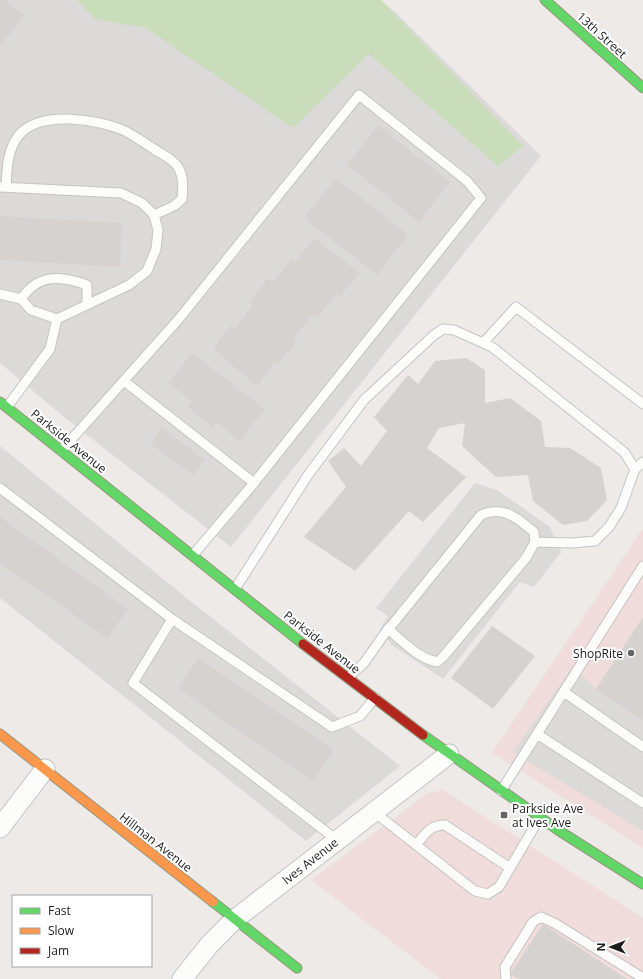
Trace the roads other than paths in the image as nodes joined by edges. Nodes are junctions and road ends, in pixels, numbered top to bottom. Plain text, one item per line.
1 (545, 0) edge
2 (643, 87) edge
3 (3, 187) edge
4 (154, 214) junction
5 (0, 294) edge
6 (21, 299) junction
7 (87, 304) junction
8 (57, 319) junction
9 (483, 343) junction
10 (124, 381) junction
11 (3, 404) edge
12 (643, 404) edge
13 (61, 451) junction
14 (643, 462) edge
15 (635, 469) junction
16 (254, 483) junction
17 (0, 488) edge
18 (535, 542) junction
19 (193, 555) junction
20 (643, 566) edge
21 (235, 589) junction
22 (172, 619) junction
23 (388, 629) junction
24 (348, 678) junction
25 (564, 692) junction
26 (375, 698) junction
27 (0, 734) edge
28 (536, 734) junction
29 (643, 747) edge
30 (449, 754) junction
31 (44, 769) junction
32 (501, 790) junction
33 (643, 803) edge
34 (374, 812) junction
35 (540, 817) junction
36 (0, 828) edge
37 (337, 840) junction
38 (416, 845) junction
39 (510, 868) junction
40 (643, 884) edge
41 (234, 920) junction
42 (297, 968) dead end
43 (643, 978) edge
44 (182, 979) edge
45 (506, 979) edge

1 - 2 main road, 13th Street
3 - 4 lane
3 - 4 lane
4 - 7 lane
5 - 6 lane
6 - 7 lane
6 - 8 lane
7 - 8 lane
8 - 11 lane
9 - 12 lane
9 - 15 lane
9 - 21 lane
10 - 13 lane
10 - 16 lane
10 - 16 lane
11 - 13 main road, Parkside Avenue
13 - 19 main road, Parkside Avenue
14 - 15 lane
15 - 18 lane
16 - 19 lane
17 - 22 lane
18 - 23 lane
18 - 23 lane
19 - 21 main road, Parkside Avenue
20 - 25 lane
21 - 24 main road, Parkside Avenue
22 - 26 lane
22 - 37 lane
23 - 24 lane
24 - 26 main road, Parkside Avenue
25 - 28 lane
25 - 29 lane
26 - 30 main road, Parkside Avenue
27 - 31 main road, Hillman Avenue
28 - 32 lane
28 - 33 lane
30 - 32 main road, Parkside Avenue
30 - 34 street, Ives Avenue
31 - 36 street
31 - 41 main road, Hillman Avenue
32 - 35 main road, Parkside Avenue
34 - 37 street, Ives Avenue
34 - 38 lane
35 - 39 lane
35 - 40 main road, Parkside Avenue
37 - 41 street, Ives Avenue
38 - 39 lane
38 - 39 lane
41 - 42 main road, Hillman Avenue
41 - 44 street, Ives Avenue
43 - 45 lane

